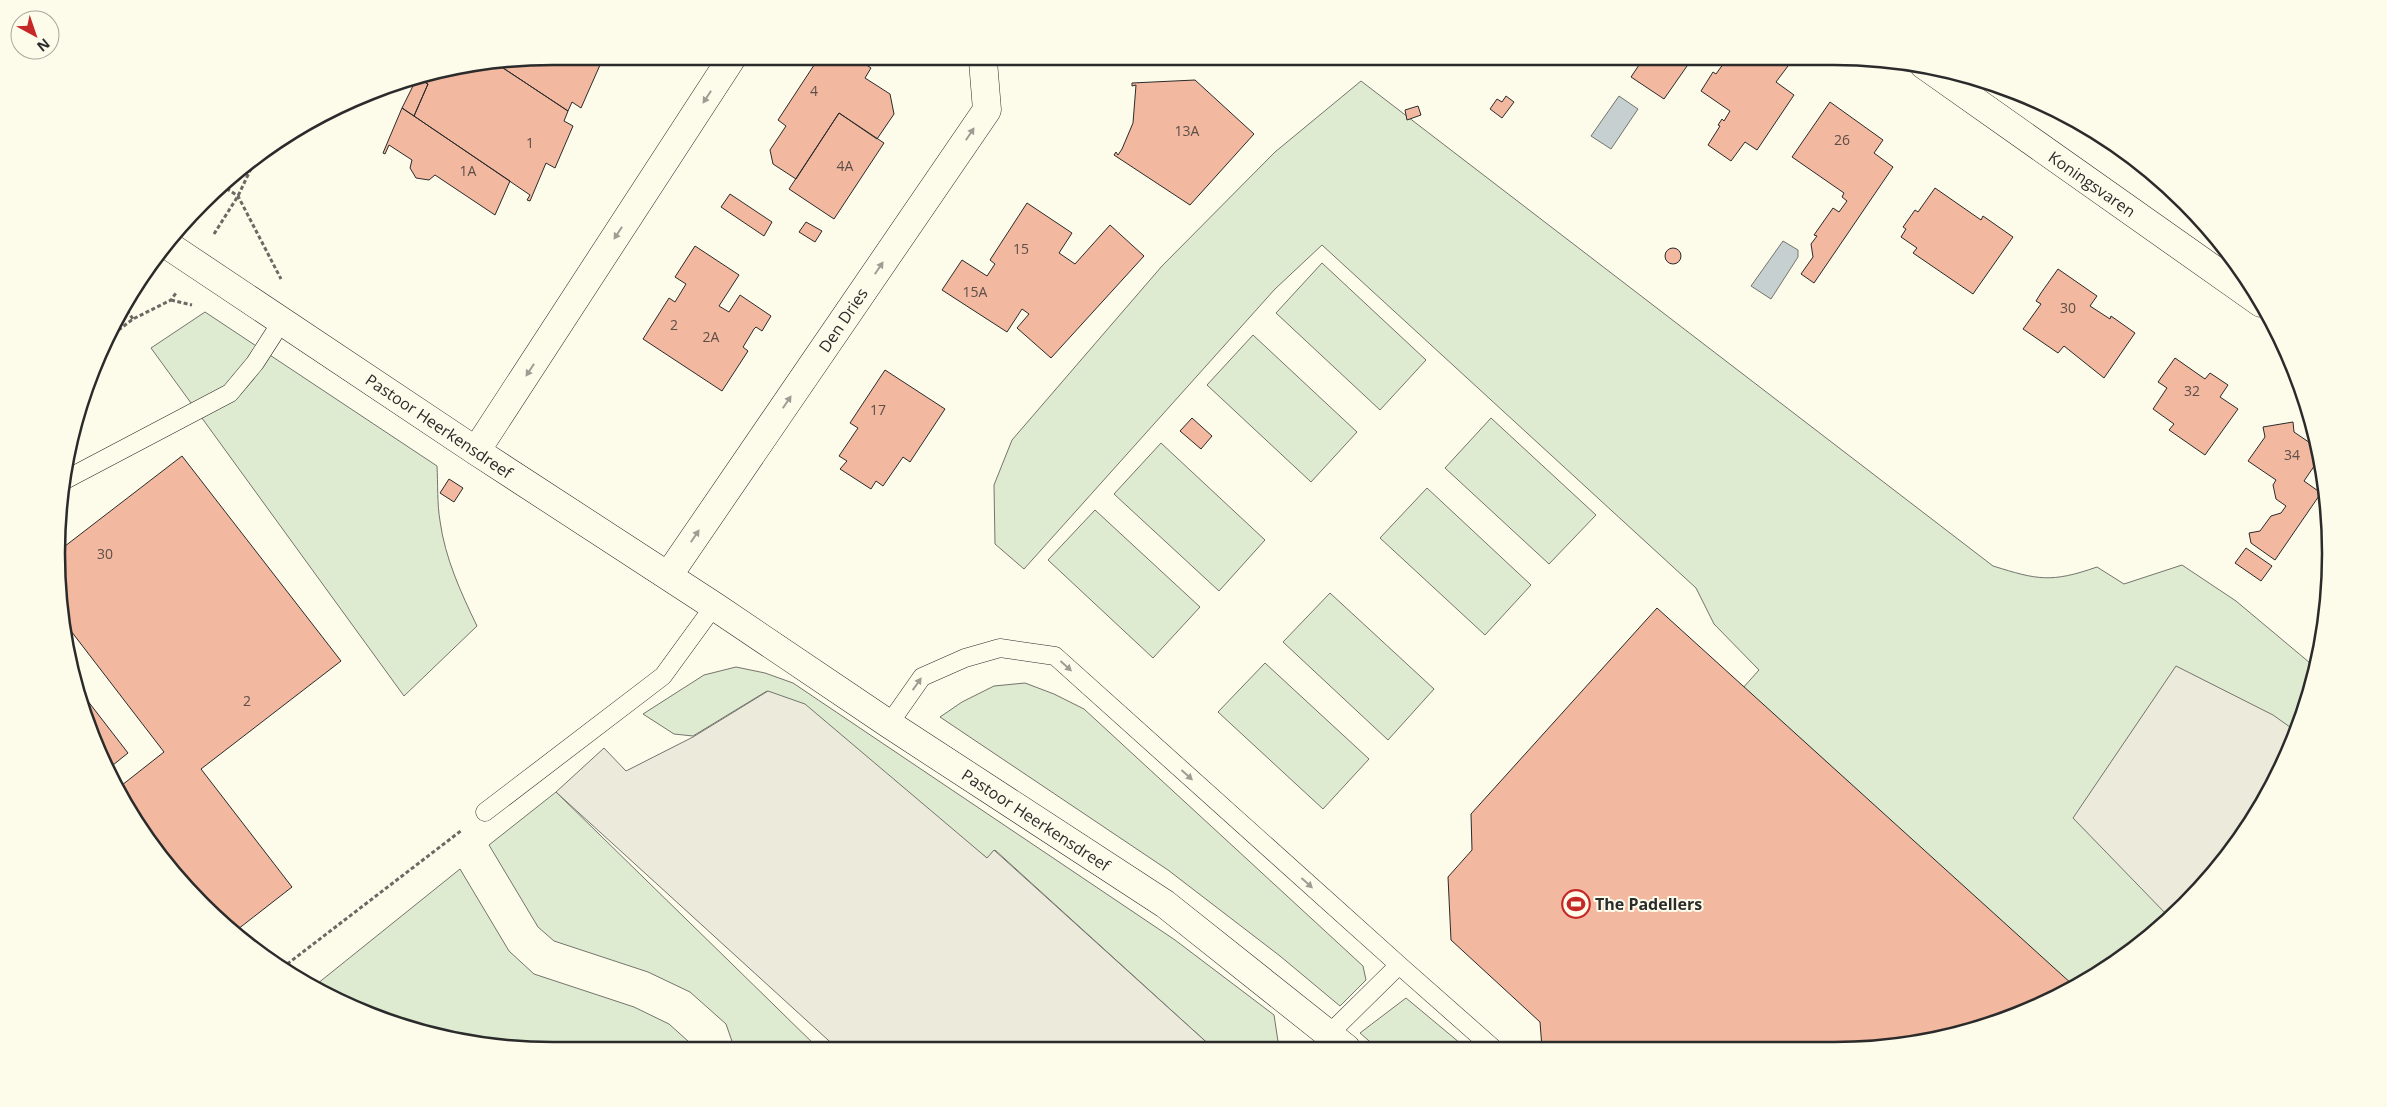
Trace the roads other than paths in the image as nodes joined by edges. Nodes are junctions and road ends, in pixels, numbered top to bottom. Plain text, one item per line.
1 (728, 65) edge
2 (983, 65) edge
3 (1941, 77) edge
4 (172, 248) edge
5 (2247, 293) edge
6 (282, 321) junction
7 (476, 451) junction
8 (71, 477) edge
9 (668, 576) junction
10 (714, 606) junction
11 (889, 724) junction
12 (485, 812) road end
13 (1398, 965) junction
14 (1338, 1041) edge
15 (1486, 1042) edge

1 -> 7 street
9 -> 2 street, Den Dries
3 - 5 street, Koningsvaren
4 - 6 street, Pastoor Heerkensdreef
6 - 7 street, Pastoor Heerkensdreef
6 - 8 lane
7 - 9 street, Pastoor Heerkensdreef
9 - 10 street, Pastoor Heerkensdreef
10 - 11 street, Pastoor Heerkensdreef
10 - 12 lane
11 -> 13 lane
11 - 14 street, Pastoor Heerkensdreef
13 - 14 lane
13 - 15 lane

